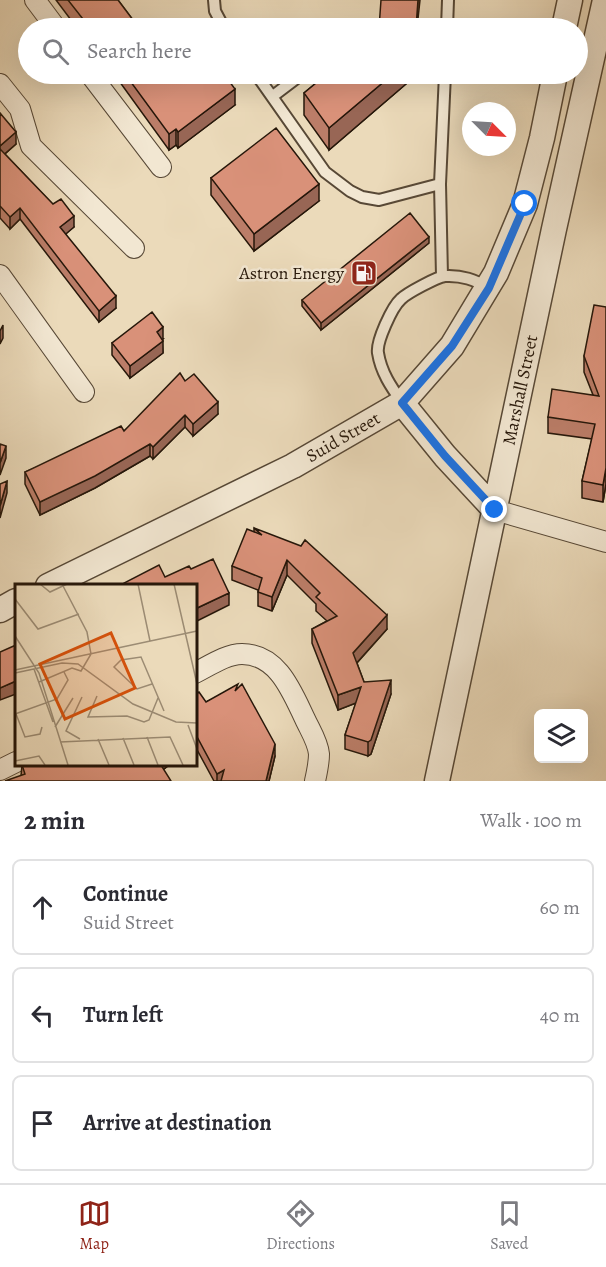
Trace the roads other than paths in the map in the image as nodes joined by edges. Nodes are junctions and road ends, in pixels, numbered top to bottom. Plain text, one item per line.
1 (35, 0) edge
2 (214, 0) edge
3 (448, 0) edge
4 (570, 0) edge
5 (605, 0) edge
6 (48, 18) edge
7 (219, 18) edge
8 (447, 18) edge
9 (566, 18) edge
10 (588, 76) edge
11 (0, 84) edge
12 (98, 84) edge
13 (264, 84) edge
14 (289, 84) edge
15 (445, 84) edge
16 (553, 84) edge
17 (586, 84) edge
18 (273, 96) junction
19 (161, 167) dead end
20 (441, 184) junction
21 (134, 248) dead end
22 (0, 275) edge
23 (442, 276) junction
24 (489, 288) junction
25 (84, 392) dead end
26 (402, 403) junction
27 (495, 510) junction
28 (606, 542) edge
29 (52, 584) edge
30 (15, 602) edge
31 (0, 610) edge
32 (196, 672) edge
33 (15, 762) edge
34 (0, 770) edge
35 (315, 781) edge
36 (437, 781) edge

1 - 6 street
2 - 7 lane
3 - 8 lane
4 - 9 street
5 - 10 street, Marshall Street
11 - 21 street
12 - 19 street
13 - 18 lane
14 - 18 lane
15 - 20 lane
16 - 24 street, Suid Street
17 - 27 street, Marshall Street
18 - 20 lane
20 - 23 lane
22 - 25 street
23 - 24 lane
23 - 26 lane
24 - 26 street, Suid Street
26 - 27 street
26 - 29 street, Suid Street
27 - 28 street
27 - 36 street, Marshall Street
30 - 31 street
32 - 35 street
33 - 34 street

